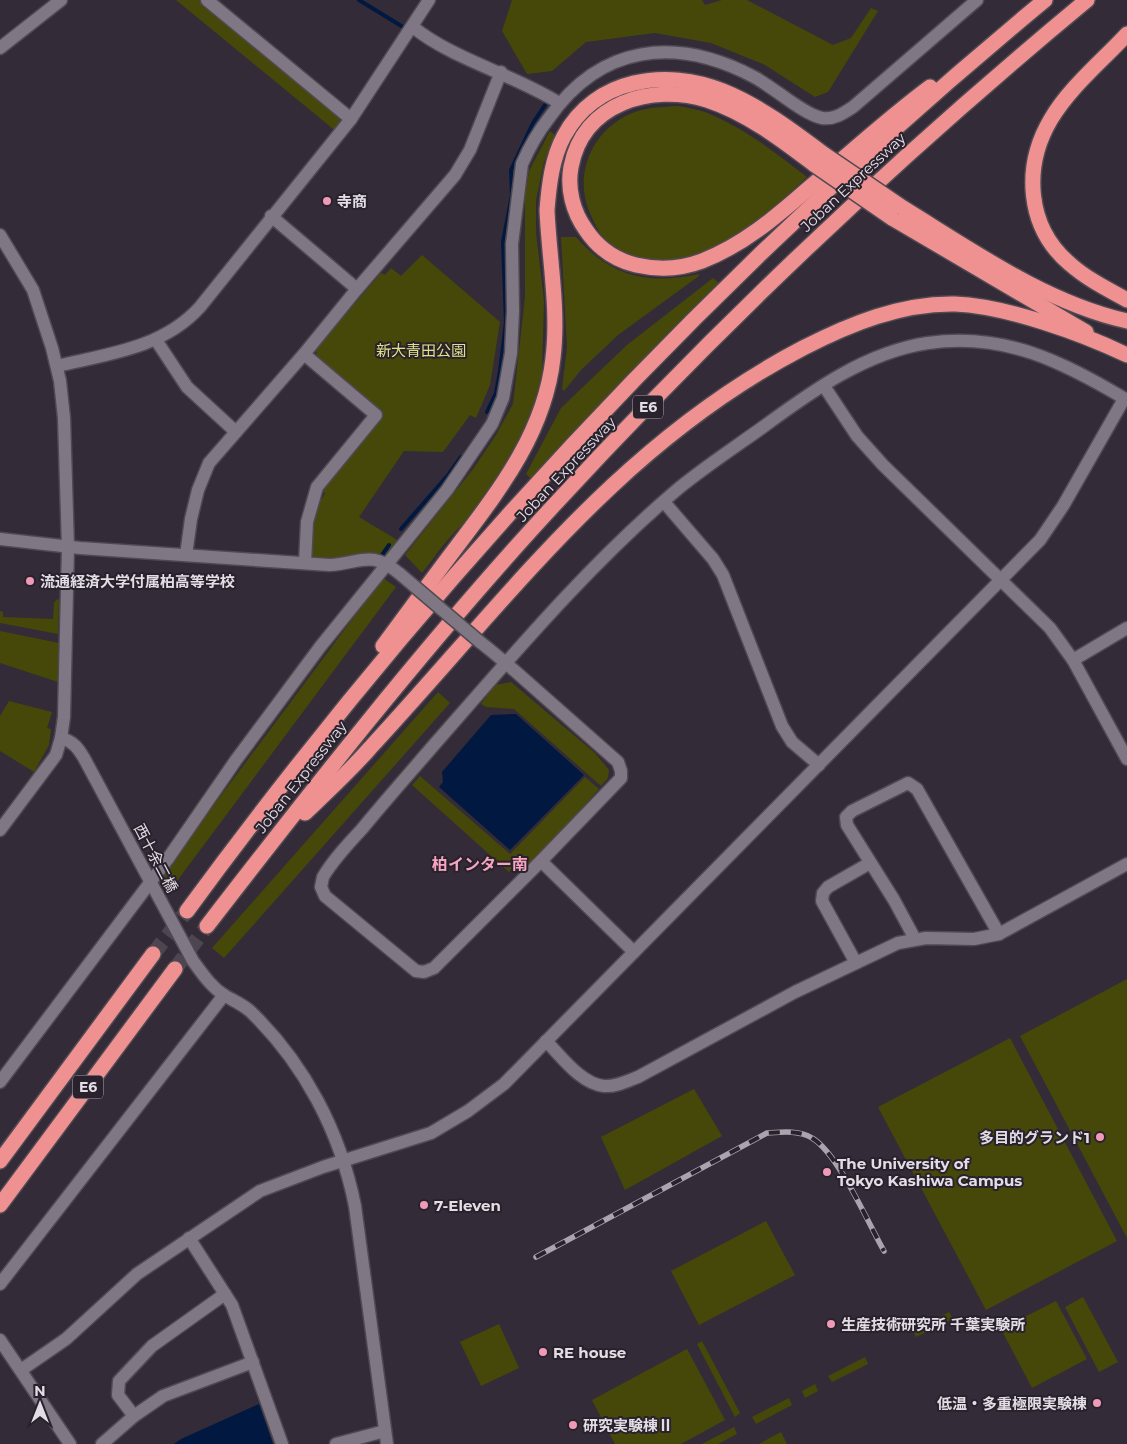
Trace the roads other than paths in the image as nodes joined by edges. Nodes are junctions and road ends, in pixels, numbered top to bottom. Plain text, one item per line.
1 (61, 0) edge
2 (207, 0) edge
3 (429, 0) edge
4 (977, 0) edge
5 (1045, 0) edge
6 (1086, 0) edge
7 (1032, 11) junction
8 (413, 27) junction
9 (1127, 34) edge
10 (0, 48) edge
11 (501, 72) junction
12 (559, 103) junction
13 (351, 119) junction
14 (820, 160) junction
15 (898, 213) junction
16 (271, 216) junction
17 (0, 235) edge
18 (357, 290) junction
19 (1127, 300) edge
20 (1127, 321) edge
21 (156, 340) junction
22 (1113, 348) junction
23 (304, 354) junction
24 (1127, 355) edge
25 (57, 366) junction
26 (824, 386) junction
27 (1126, 400) edge
28 (236, 432) junction
29 (664, 502) junction
30 (0, 539) edge
31 (68, 547) junction
32 (186, 555) junction
33 (304, 563) junction
34 (387, 563) junction
35 (1000, 580) junction
36 (1127, 628) edge
37 (1073, 660) junction
38 (506, 663) junction
39 (61, 738) junction
40 (306, 755) junction
41 (1127, 759) edge
42 (819, 765) junction
43 (0, 830) edge
44 (258, 860) junction
45 (541, 862) junction
46 (870, 863) junction
47 (1127, 864) edge
48 (150, 880) junction
49 (187, 911) tunnel mouth
50 (207, 926) tunnel mouth
51 (999, 934) junction
52 (915, 939) junction
53 (634, 952) junction
54 (153, 954) tunnel mouth
55 (856, 963) junction
56 (175, 969) tunnel mouth
57 (224, 995) junction
58 (546, 1042) junction
59 (0, 1082) edge
60 (0, 1161) edge
61 (343, 1161) junction
62 (0, 1205) edge
63 (189, 1238) junction
64 (0, 1284) edge
65 (225, 1294) junction
66 (0, 1340) edge
67 (253, 1362) junction
68 (20, 1370) junction
69 (134, 1416) junction
70 (386, 1438) edge
71 (70, 1444) edge
72 (102, 1444) edge
73 (282, 1444) edge
74 (336, 1444) edge

1 - 10 street
2 - 13 street
3 - 8 street
4 - 12 street
5 - 7 highway, Joban Expressway / E6
6 - 44 highway, Joban Expressway / E6
7 - 14 highway
7 - 40 highway, Joban Expressway / E6
8 - 11 street
8 - 13 street
9 - 19 highway
11 - 12 street
11 - 18 street
12 - 34 street
13 - 16 street
14 - 15 highway, bridge
14 - 40 highway
15 - 20 highway
15 - 22 highway
16 - 18 street
16 - 21 street
17 - 25 street
18 - 23 street
21 - 25 street
21 - 28 street
22 - 24 highway
22 - 44 highway
23 - 28 street
23 - 33 street
25 - 31 street
26 - 27 street
26 - 29 street
26 - 35 street
27 - 35 street
28 - 32 street
29 - 38 street
29 - 42 street
30 - 31 street
31 - 32 street
31 - 39 street
32 - 33 street
33 - 34 street
34 - 38 street, bridge
34 - 48 street
35 - 37 street
35 - 42 street
36 - 37 street
37 - 41 street
38 - 45 street
38 - 45 street
39 - 43 street
39 - 48 street, 西十余二橋
40 - 49 highway, Joban Expressway / E6
42 - 53 street
44 - 50 highway, Joban Expressway / E6
45 - 53 street
46 - 51 street
46 - 52 street
46 - 55 street
47 - 51 street
48 - 57 street, 西十余二橋
48 - 59 street
51 - 52 street
52 - 55 street
53 - 58 street
54 - 60 highway, E6
55 - 58 street
56 - 62 highway, E6
57 - 61 street, 西十余二橋
57 - 64 street
58 - 61 street
61 - 63 street
61 - 70 street, 西十余二橋
63 - 65 street
63 - 68 street
65 - 67 street
65 - 69 street
66 - 68 street
67 - 69 street
67 - 73 street
68 - 71 street
69 - 72 street
70 - 74 street

